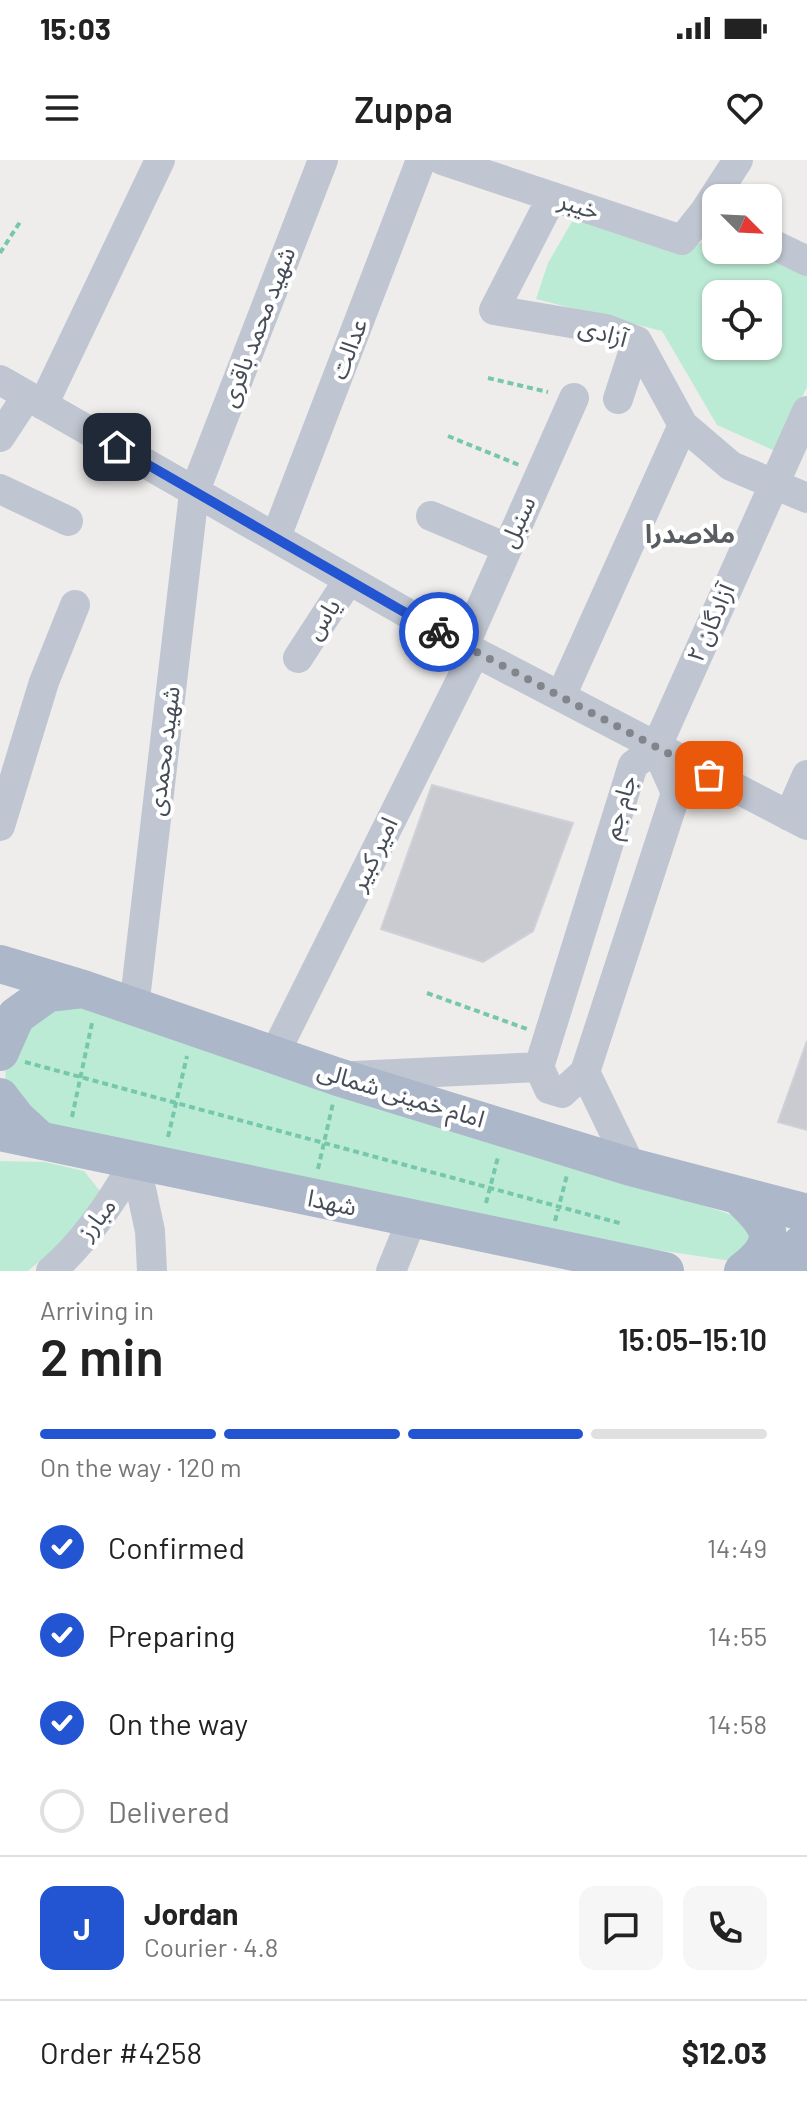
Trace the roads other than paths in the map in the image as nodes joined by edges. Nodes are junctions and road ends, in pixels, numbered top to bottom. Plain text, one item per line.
1 (160, 160) edge
2 (323, 160) edge
3 (421, 160) edge
4 (442, 160) edge
5 (738, 160) edge
6 (520, 172) edge
7 (726, 184) edge
8 (552, 197) junction
9 (702, 221) edge
10 (782, 249) edge
11 (807, 261) edge
12 (637, 341) junction
13 (0, 380) edge
14 (574, 398) road end
15 (618, 399) dead end
16 (35, 400) junction
17 (807, 411) edge
18 (683, 425) junction
19 (0, 437) edge
20 (774, 483) junction
21 (0, 489) edge
22 (194, 493) junction
23 (807, 498) edge
24 (431, 516) dead end
25 (68, 521) dead end
26 (276, 537) junction
27 (507, 548) junction
28 (348, 581) junction
29 (75, 605) dead end
30 (469, 649) junction
31 (298, 658) dead end
32 (561, 696) junction
33 (656, 748) junction
34 (807, 775) edge
35 (798, 820) edge
36 (0, 826) edge
37 (0, 964) edge
38 (90, 992) junction
39 (134, 1008) junction
40 (7, 1055) edge
41 (274, 1055) junction
42 (539, 1067) junction
43 (585, 1072) junction
44 (338, 1077) junction
45 (0, 1097) edge
46 (0, 1132) edge
47 (53, 1144) junction
48 (148, 1163) junction
49 (631, 1167) junction
50 (738, 1195) junction
51 (807, 1213) edge
52 (412, 1219) junction
53 (807, 1239) edge
54 (641, 1268) edge
55 (51, 1271) edge
56 (152, 1271) edge
57 (391, 1271) edge
58 (743, 1271) edge
59 (789, 1271) edge

1 - 16 street
2 - 22 street, شهید محمد باقری
3 - 26 street, عدالت
4 - 6 street, خیبر
5 - 7 street
6 - 8 street, خیبر
8 - 9 street, خیبر
8 - 12 street, آزادی
10 - 11 street
12 - 15 street
12 - 18 street, آزادی
13 - 16 street
14 - 27 street, سنبل
16 - 19 street
16 - 22 street
17 - 20 street, آزادگان ۲
18 - 20 street, آزادی
18 - 32 street
20 - 23 street, آزادی
20 - 33 street, آزادگان ۲
21 - 25 street
22 - 26 street
22 - 39 street, شهید محمدی
24 - 27 street
26 - 28 street
27 - 30 street, سنبل
28 - 30 street
28 - 31 street, یاس
29 - 36 street
30 - 32 street
30 - 41 street, امیر کبیر
32 - 33 street
33 - 35 street
33 - 42 street, جام جم
33 - 43 street, جام جم
34 - 35 street
37 - 38 main road, امام خمینی شمالی
38 - 39 main road, امام خمینی شمالی
38 - 40 main road
39 - 41 main road, امام خمینی شمالی
41 - 44 main road, امام خمینی شمالی
42 - 43 street
42 - 44 street
43 - 49 street
44 - 49 main road, امام خمینی شمالی
45 - 47 main road
46 - 47 main road, شهدا
47 - 48 main road, شهدا
48 - 52 main road, شهدا
48 - 55 street, مبارز
48 - 56 street
49 - 50 main road, امام خمینی شمالی
50 - 51 main road, امام خمینی شمالی
50 - 58 main road
52 - 54 main road, شهدا
52 - 57 street
53 - 59 main road

